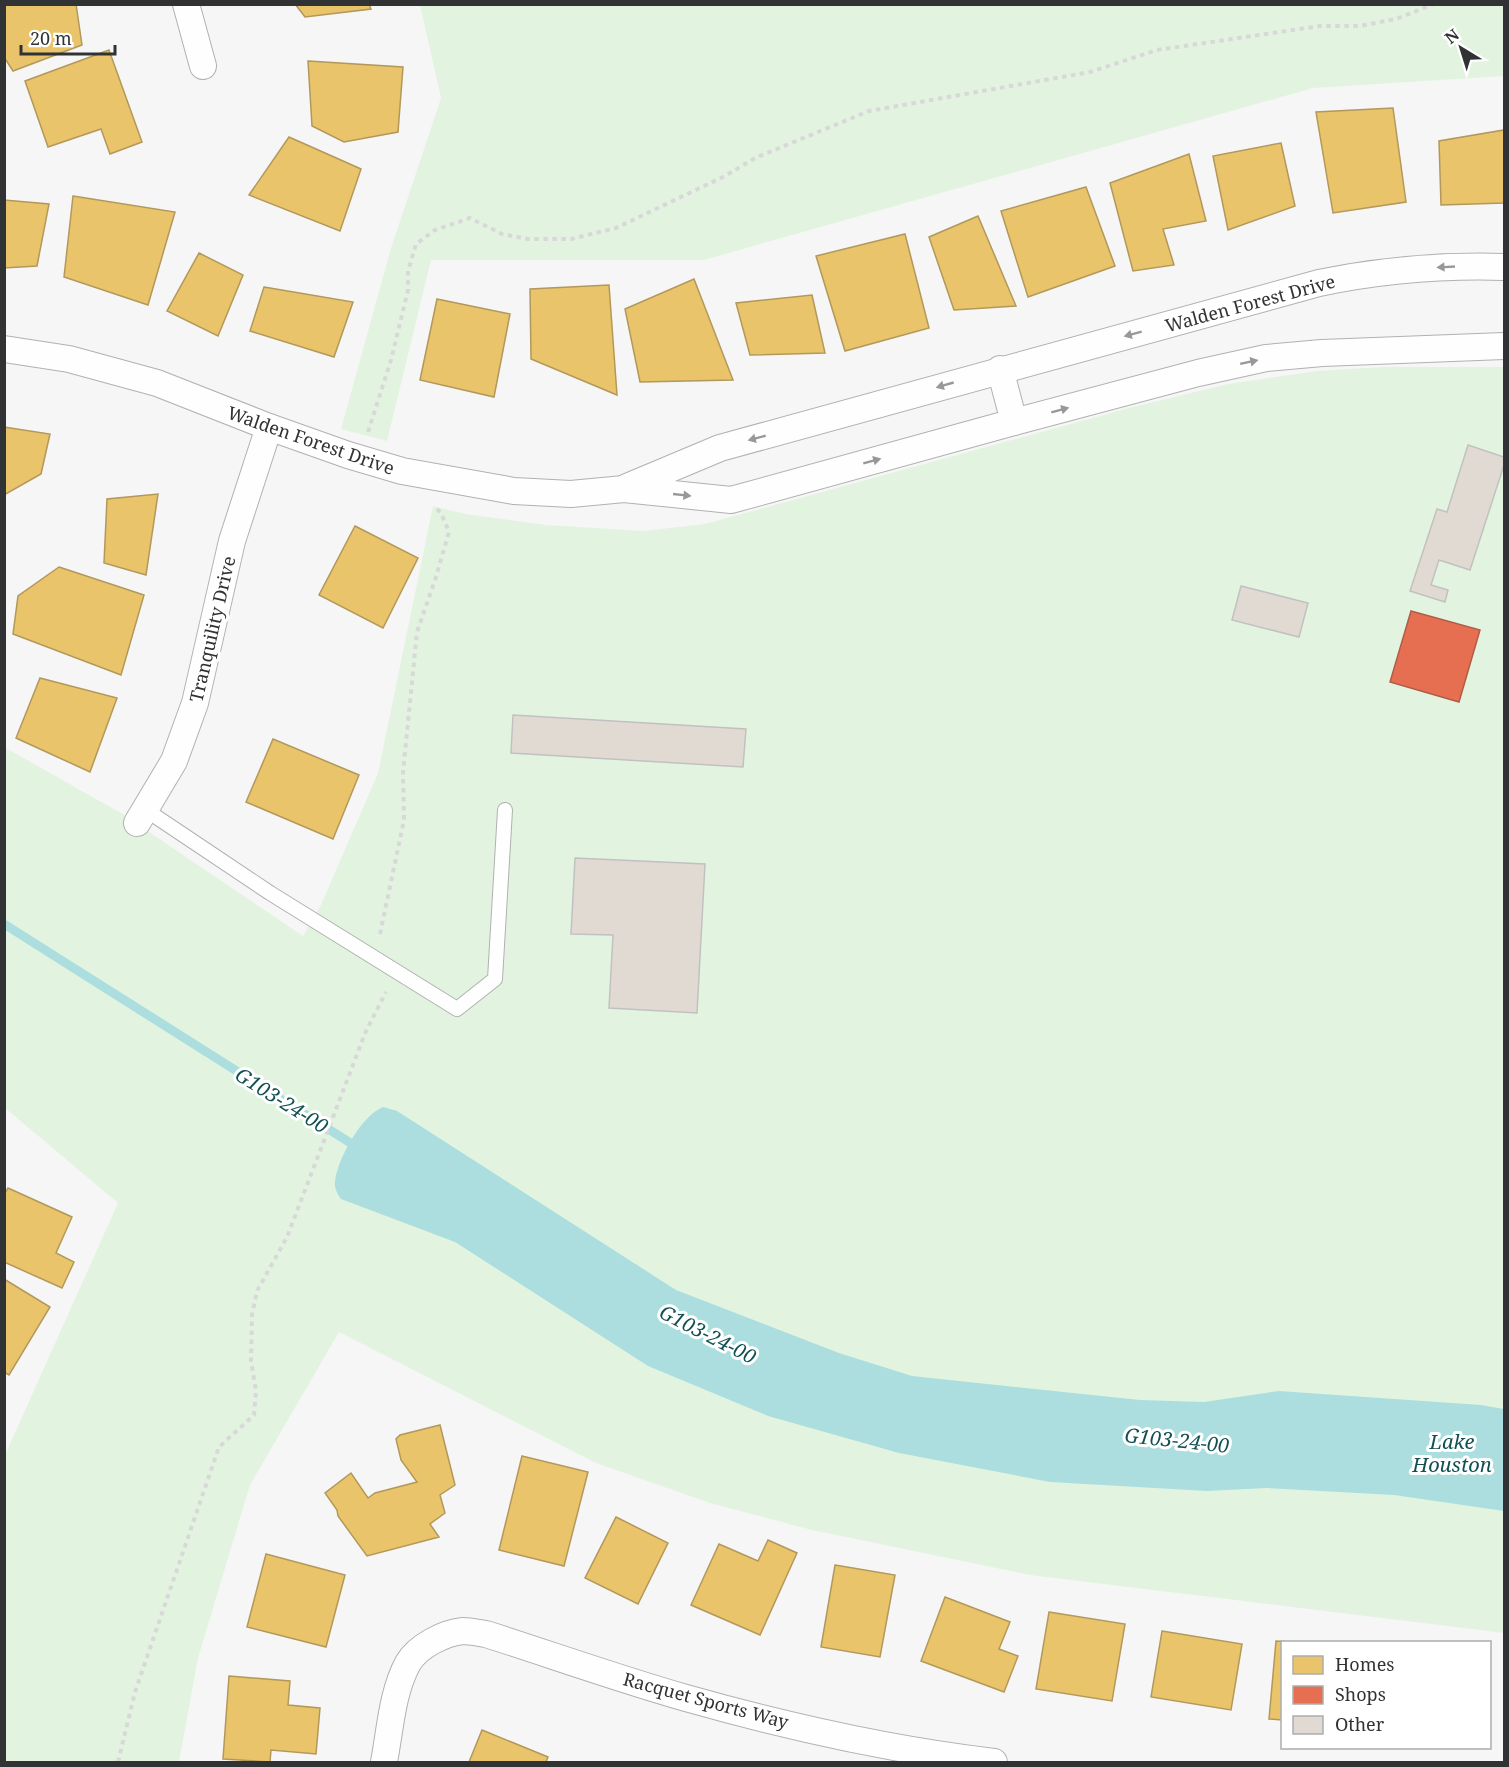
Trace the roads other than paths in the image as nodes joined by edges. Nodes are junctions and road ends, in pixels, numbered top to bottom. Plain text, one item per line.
1 (186, 4) edge
2 (202, 66) dead end
3 (1504, 267) edge
4 (1504, 346) edge
5 (4, 349) edge
6 (1000, 369) junction
7 (1014, 422) junction
8 (269, 427) junction
9 (624, 489) junction
10 (505, 810) dead end
11 (141, 817) joint
12 (384, 1762) edge
13 (994, 1762) edge

1 - 2 street
3 -> 6 street, Walden Forest Drive
7 -> 4 street, Walden Forest Drive
5 - 8 street, Walden Forest Drive
6 - 7 street
6 -> 9 street, Walden Forest Drive
9 -> 7 street, Walden Forest Drive
8 - 9 street, Walden Forest Drive
8 - 11 street, Tranquility Drive
10 - 11 lane
12 - 13 street, Racquet Sports Way

